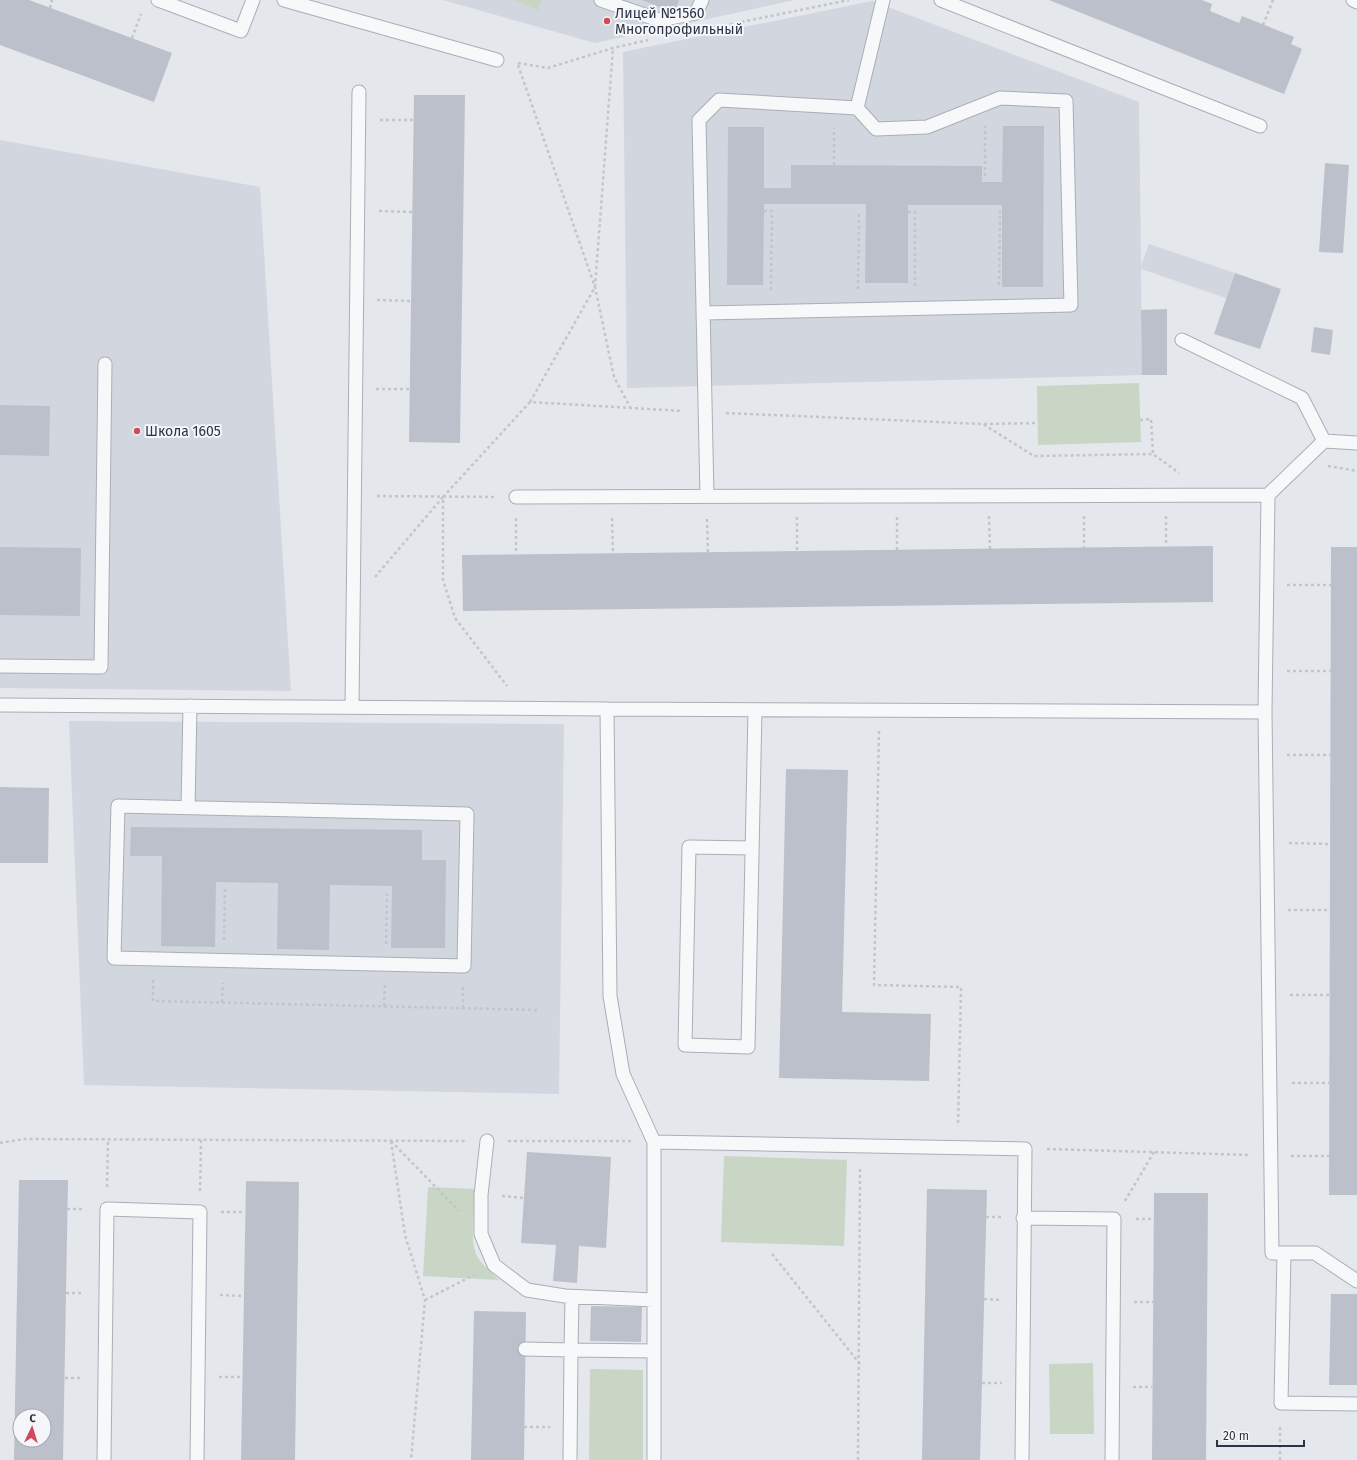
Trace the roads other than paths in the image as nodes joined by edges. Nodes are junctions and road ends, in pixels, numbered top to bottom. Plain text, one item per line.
1 (158, 0) edge
2 (253, 0) edge
3 (284, 0) edge
4 (601, 0) edge
5 (702, 0) edge
6 (883, 0) edge
7 (941, 0) edge
8 (1353, 0) edge
9 (1357, 2) edge
10 (497, 60) dead end
11 (358, 92) dead end
12 (857, 108) junction
13 (1260, 126) dead end
14 (704, 313) junction
15 (1182, 340) dead end
16 (105, 364) dead end
17 (1324, 441) junction
18 (1357, 443) edge
19 (1268, 495) junction
20 (707, 496) junction
21 (516, 497) road end
22 (0, 666) edge
23 (0, 705) edge
24 (190, 706) junction
25 (352, 707) junction
26 (607, 709) junction
27 (755, 710) junction
28 (1265, 712) junction
29 (188, 808) junction
30 (752, 848) junction
31 (487, 1141) road end
32 (654, 1142) junction
33 (1023, 1218) junction
34 (1284, 1253) junction
35 (1357, 1280) edge
36 (572, 1297) junction
37 (654, 1300) junction
38 (525, 1349) dead end
39 (571, 1350) junction
40 (654, 1352) junction
41 (1357, 1404) edge
42 (104, 1460) edge
43 (197, 1460) edge
44 (570, 1460) edge
45 (654, 1460) edge
46 (1022, 1460) edge
47 (1112, 1460) edge

1 - 2 lane
3 - 10 lane
4 - 5 lane
6 - 12 lane
7 - 13 lane
8 - 9 lane
11 - 25 lane
12 - 14 lane
12 - 14 lane
14 - 20 lane
15 - 17 lane
16 - 22 lane
17 - 18 lane
17 - 19 lane
19 - 20 lane
19 - 28 lane
20 - 21 lane
23 - 24 lane
24 - 25 lane
24 - 29 lane
25 - 26 lane
26 - 27 lane
26 - 32 lane
27 - 28 lane
27 - 30 lane
28 - 34 lane
29 - 29 lane
30 - 30 lane
31 - 36 lane
32 - 33 lane
32 - 37 lane
33 - 46 lane
33 - 47 lane
34 - 35 lane
34 - 41 lane
36 - 37 lane
36 - 39 lane
37 - 40 lane
38 - 39 lane
39 - 40 lane
39 - 44 lane
40 - 45 lane
42 - 43 lane

